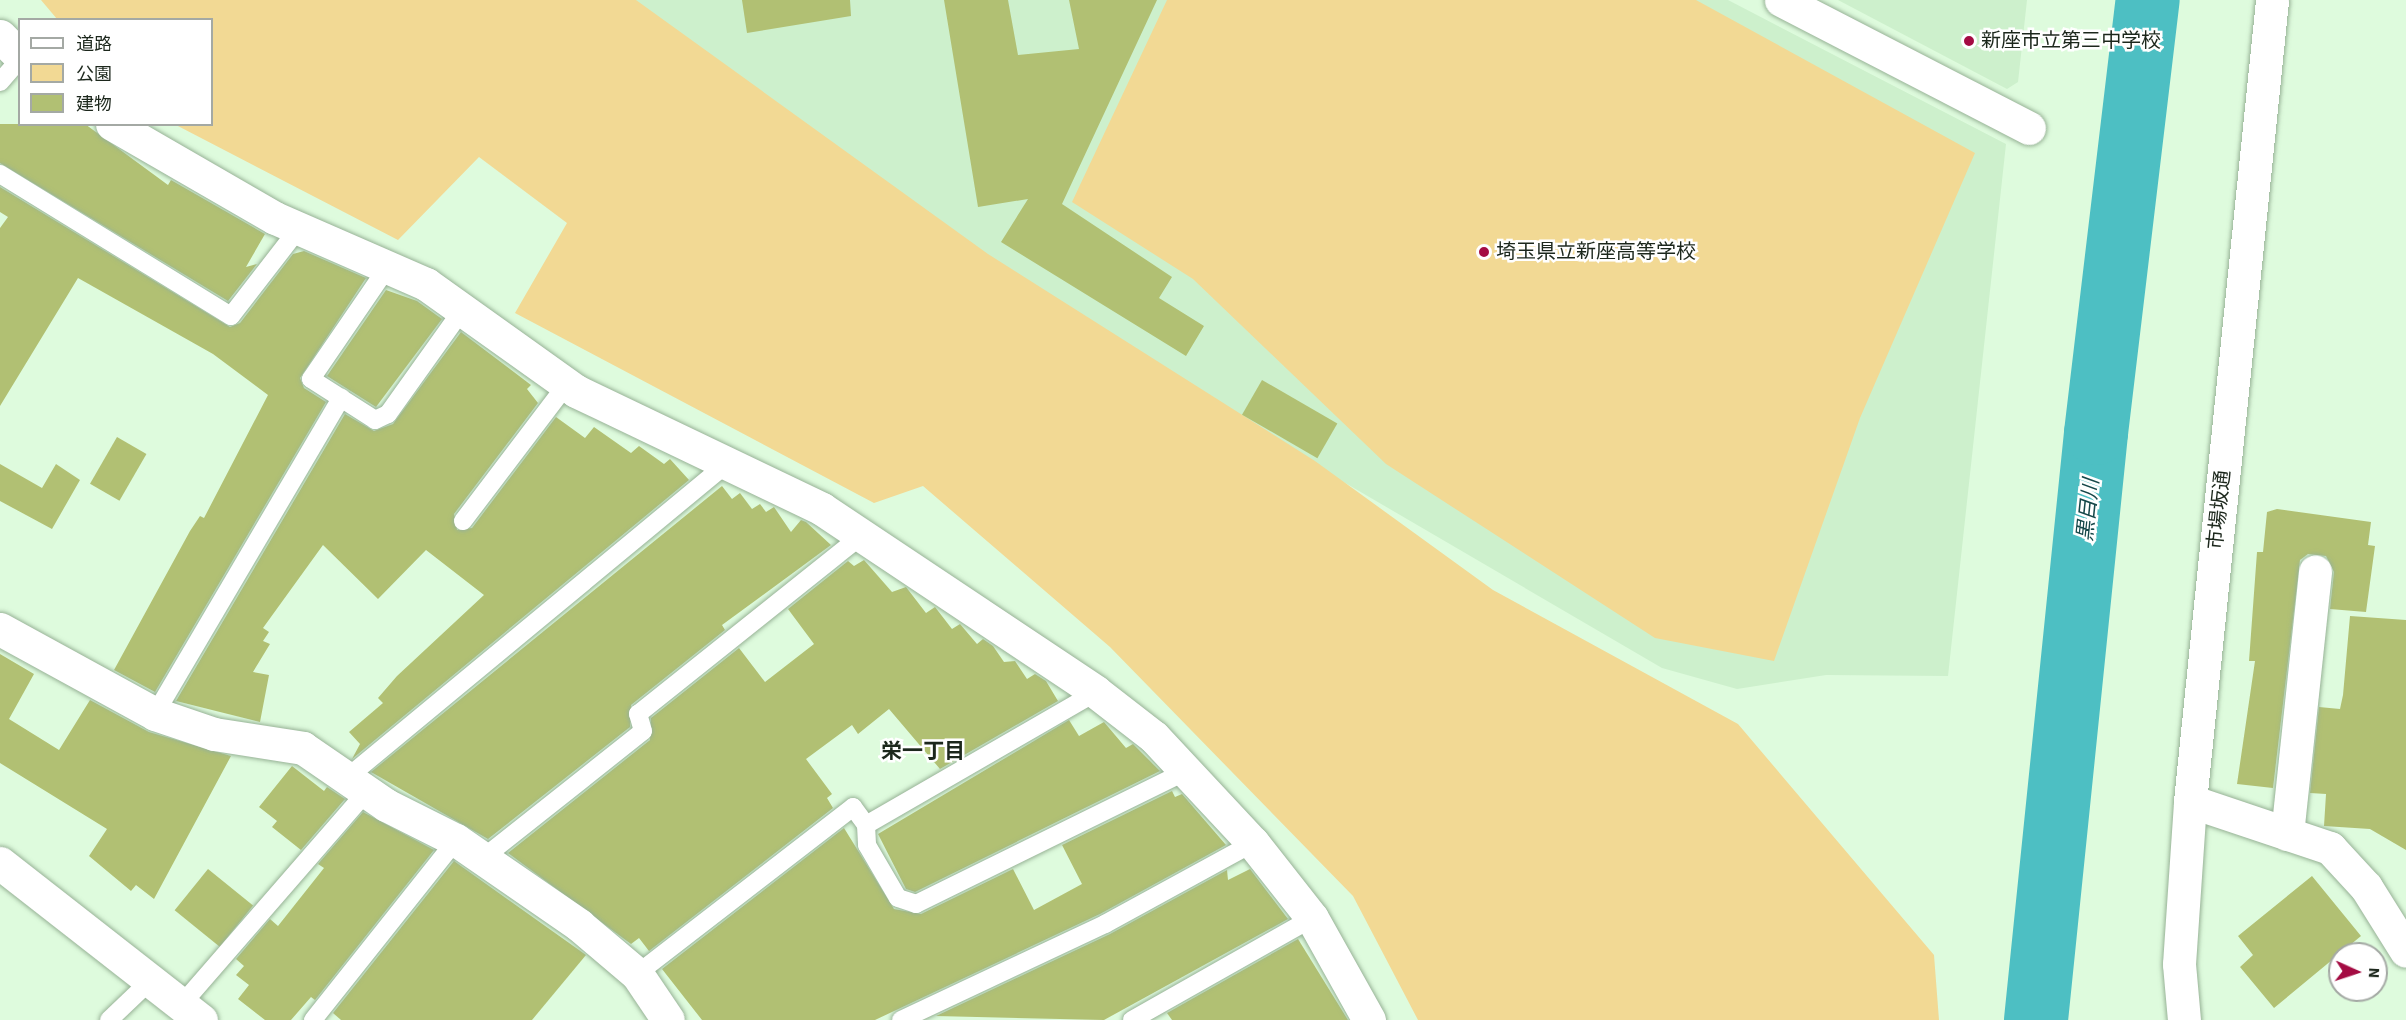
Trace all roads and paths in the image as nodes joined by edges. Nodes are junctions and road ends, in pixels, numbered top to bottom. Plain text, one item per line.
1 (1781, 0) edge
2 (2272, 0) edge
3 (0, 36) edge
4 (18, 55) edge
5 (18, 60) edge
6 (0, 82) edge
7 (116, 126) edge
8 (2029, 128) dead end
9 (0, 174) edge
10 (299, 228) junction
11 (389, 265) junction
12 (463, 309) junction
13 (567, 384) junction
14 (341, 398) junction
15 (726, 464) junction
16 (464, 521) dead end
17 (861, 536) junction
18 (2315, 571) dead end
19 (0, 629) edge
20 (1096, 692) junction
21 (155, 714) junction
22 (1186, 771) junction
23 (357, 784) junction
24 (2190, 801) junction
25 (866, 825) junction
26 (2287, 834) junction
27 (456, 840) junction
28 (1253, 843) junction
29 (483, 858) junction
30 (0, 863) edge
31 (1312, 918) junction
32 (2406, 949) edge
33 (637, 974) junction
34 (151, 981) junction
35 (192, 1012) edge
36 (109, 1020) edge
37 (313, 1020) edge
38 (668, 1020) edge
39 (901, 1020) edge
40 (1132, 1020) edge
41 (1369, 1020) edge
42 (2184, 1020) edge

1 - 8 street
2 - 24 street, 市場坂通
3 - 4 street
5 - 6 lane
7 - 10 street
9 - 10 lane
10 - 11 street
11 - 12 street
11 - 14 lane
12 - 13 street
12 - 14 lane
13 - 15 street
13 - 16 lane
14 - 21 lane
15 - 17 street
15 - 23 lane
17 - 20 street
17 - 29 lane
18 - 26 street
19 - 21 street
20 - 22 street
20 - 25 lane
21 - 23 street
22 - 25 lane
22 - 28 street
23 - 27 street
23 - 35 lane
24 - 26 street
24 - 42 street, 市場坂通
25 - 33 lane
26 - 32 street
27 - 29 street
27 - 37 lane
28 - 31 street
28 - 39 lane
29 - 33 street
30 - 34 street
31 - 40 lane
31 - 41 street
33 - 38 street
34 - 35 street
34 - 36 lane

